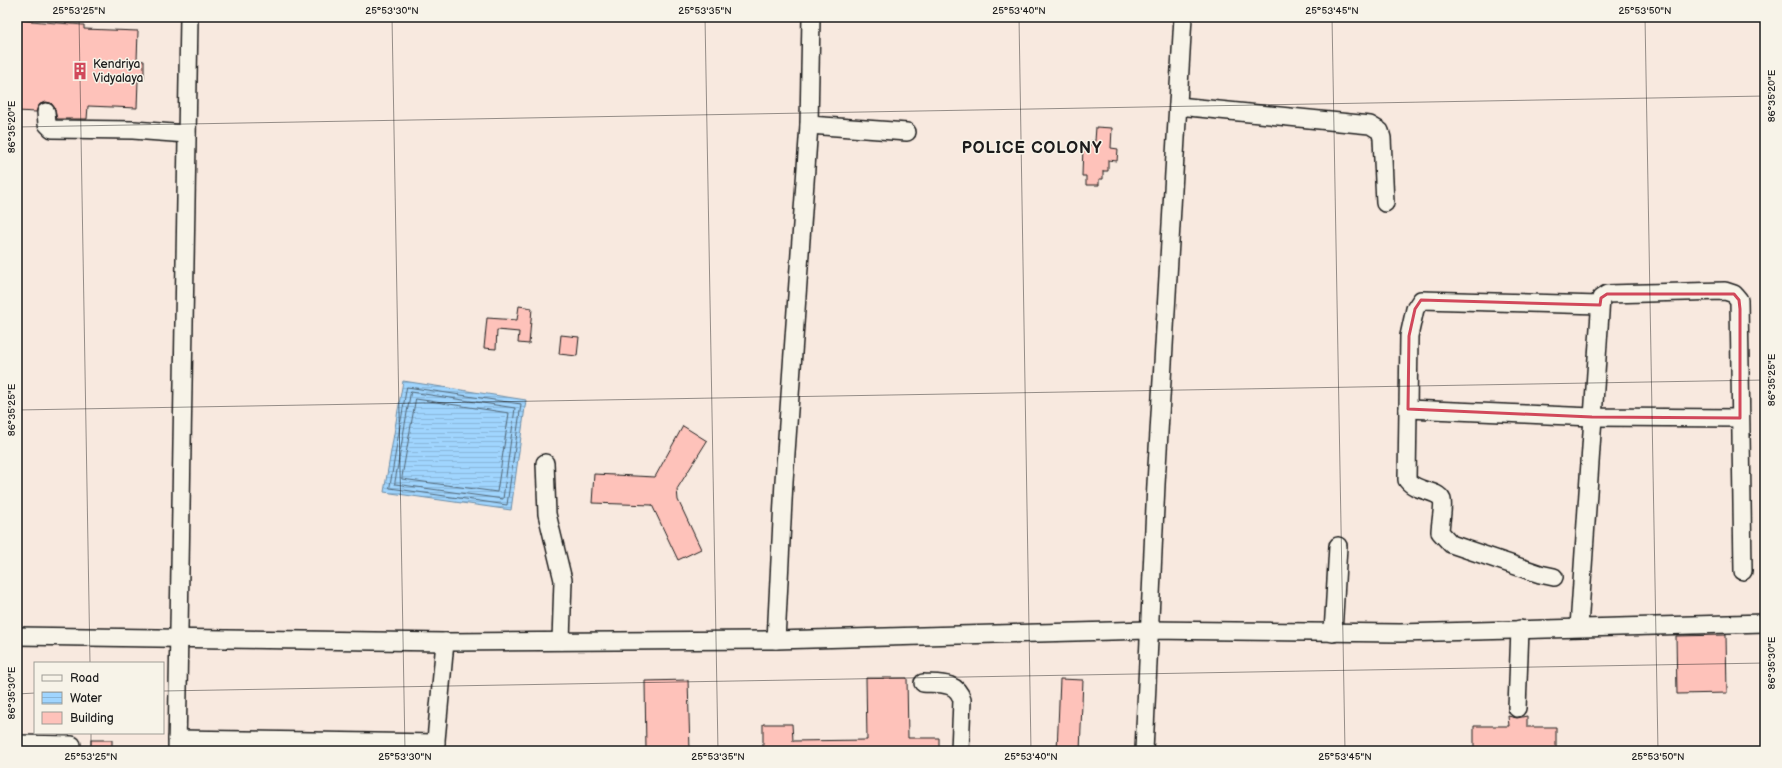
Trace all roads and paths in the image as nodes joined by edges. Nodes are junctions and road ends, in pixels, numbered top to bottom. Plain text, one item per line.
1 (189, 17) edge
2 (811, 17) edge
3 (1183, 17) edge
4 (1178, 106) junction
5 (46, 112) dead end
6 (809, 125) junction
7 (907, 132) dead end
8 (187, 134) junction
9 (1386, 203) dead end
10 (1600, 305) junction
11 (1408, 409) junction
12 (1592, 417) junction
13 (1740, 418) junction
14 (545, 463) dead end
15 (1338, 546) dead end
16 (1742, 572) dead end
17 (1554, 577) dead end
18 (1765, 623) edge
19 (1579, 627) junction
20 (1520, 629) junction
21 (1148, 630) junction
22 (1332, 632) junction
23 (17, 636) edge
24 (179, 638) junction
25 (776, 640) junction
26 (445, 642) junction
27 (561, 642) junction
28 (923, 683) dead end
29 (1517, 708) dead end
30 (17, 744) edge
31 (72, 745) dead end
32 (177, 745) edge
33 (435, 747) edge
34 (960, 751) edge
35 (1144, 751) edge

1 - 8 street
2 - 6 street
3 - 4 street
4 - 9 street
4 - 21 street
5 - 8 street
6 - 7 street
6 - 25 street
8 - 24 street
10 - 11 street
10 - 12 street
10 - 13 street
11 - 12 street
11 - 17 street
12 - 13 street
12 - 19 street
13 - 16 street
14 - 27 street
15 - 22 street
18 - 19 street
19 - 20 street
20 - 22 street
20 - 29 street
21 - 22 street
21 - 25 street
21 - 35 street
23 - 24 street
24 - 26 street
24 - 32 street
25 - 27 street
26 - 27 street
26 - 33 street
28 - 34 street
30 - 31 street
32 - 33 street

